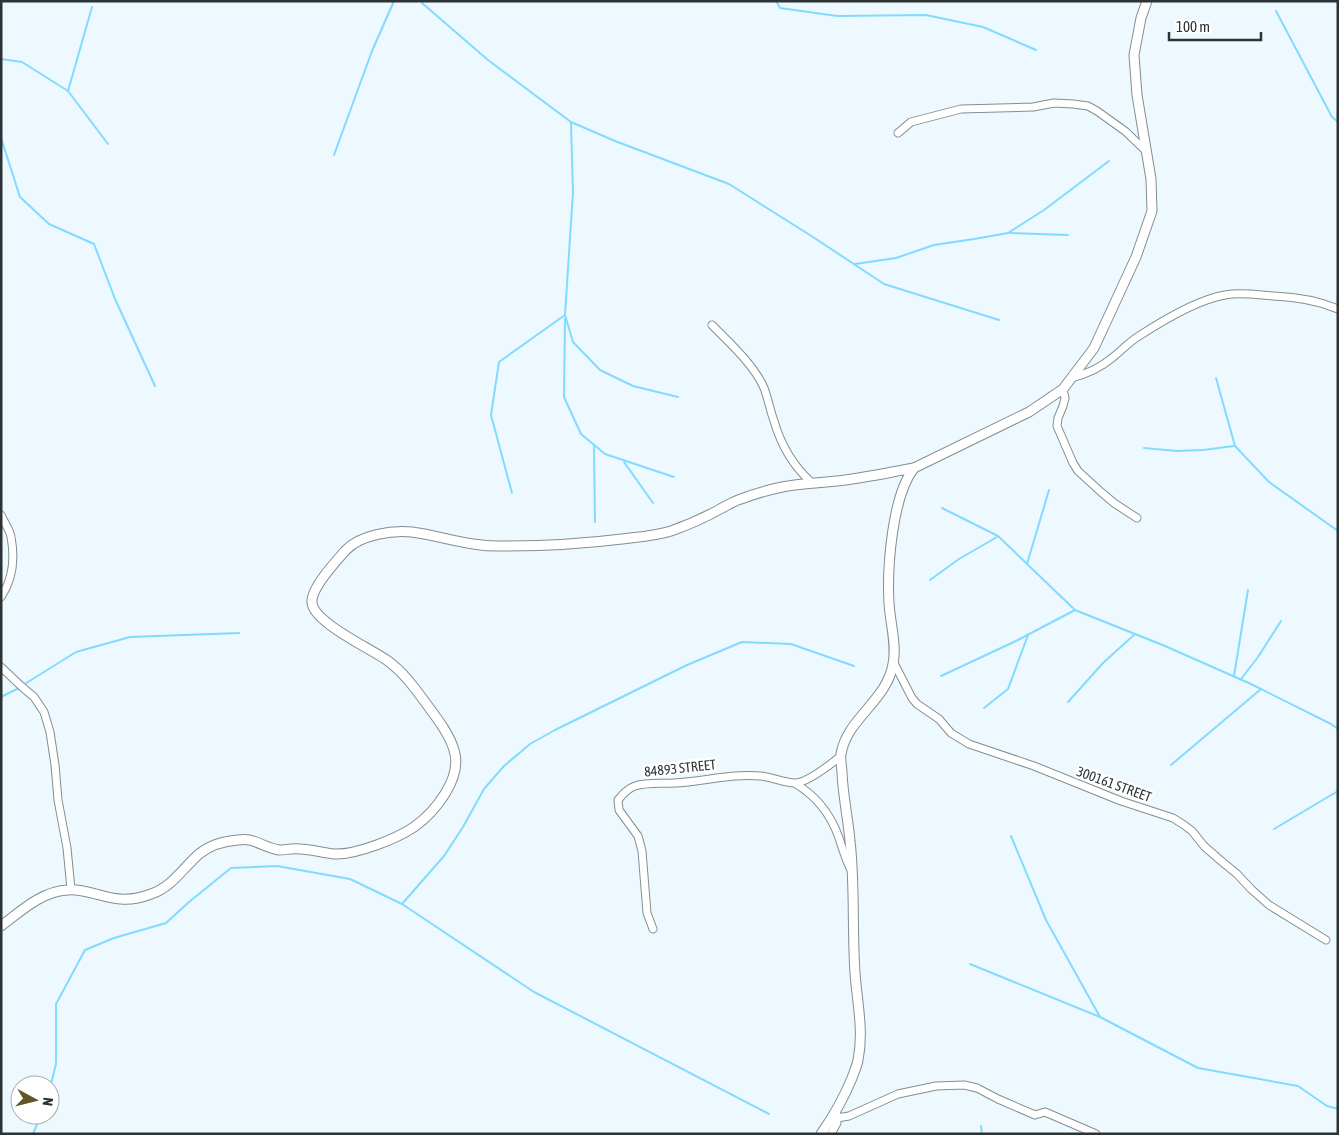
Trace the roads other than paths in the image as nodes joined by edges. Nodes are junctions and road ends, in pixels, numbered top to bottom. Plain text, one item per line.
1 (1147, 1) edge
2 (898, 133) dead end
3 (1147, 152) junction
4 (1338, 309) edge
5 (712, 325) dead end
6 (1071, 378) junction
7 (1063, 388) junction
8 (914, 468) junction
9 (812, 483) junction
10 (1, 515) edge
11 (1137, 518) dead end
12 (1, 597) edge
13 (894, 663) junction
14 (1, 667) edge
15 (841, 756) junction
16 (796, 784) junction
17 (852, 870) junction
18 (70, 889) junction
19 (1, 926) edge
20 (653, 929) dead end
21 (1326, 940) dead end
22 (837, 1115) junction
23 (821, 1134) edge
24 (831, 1134) edge
25 (1096, 1134) edge

1 - 3 street
2 - 3 street
3 - 6 street
4 - 6 street
5 - 9 street
6 - 7 street
7 - 8 street
7 - 11 street
8 - 9 street
8 - 13 street
9 - 18 street
10 - 12 street
13 - 15 street
13 - 21 street, 300161 STREET
14 - 18 street
15 - 16 street
15 - 17 street
16 - 17 street, 84893 STREET
16 - 20 street, 84893 STREET
17 - 22 street
18 - 19 street
22 - 23 street
22 - 24 street
22 - 25 street

